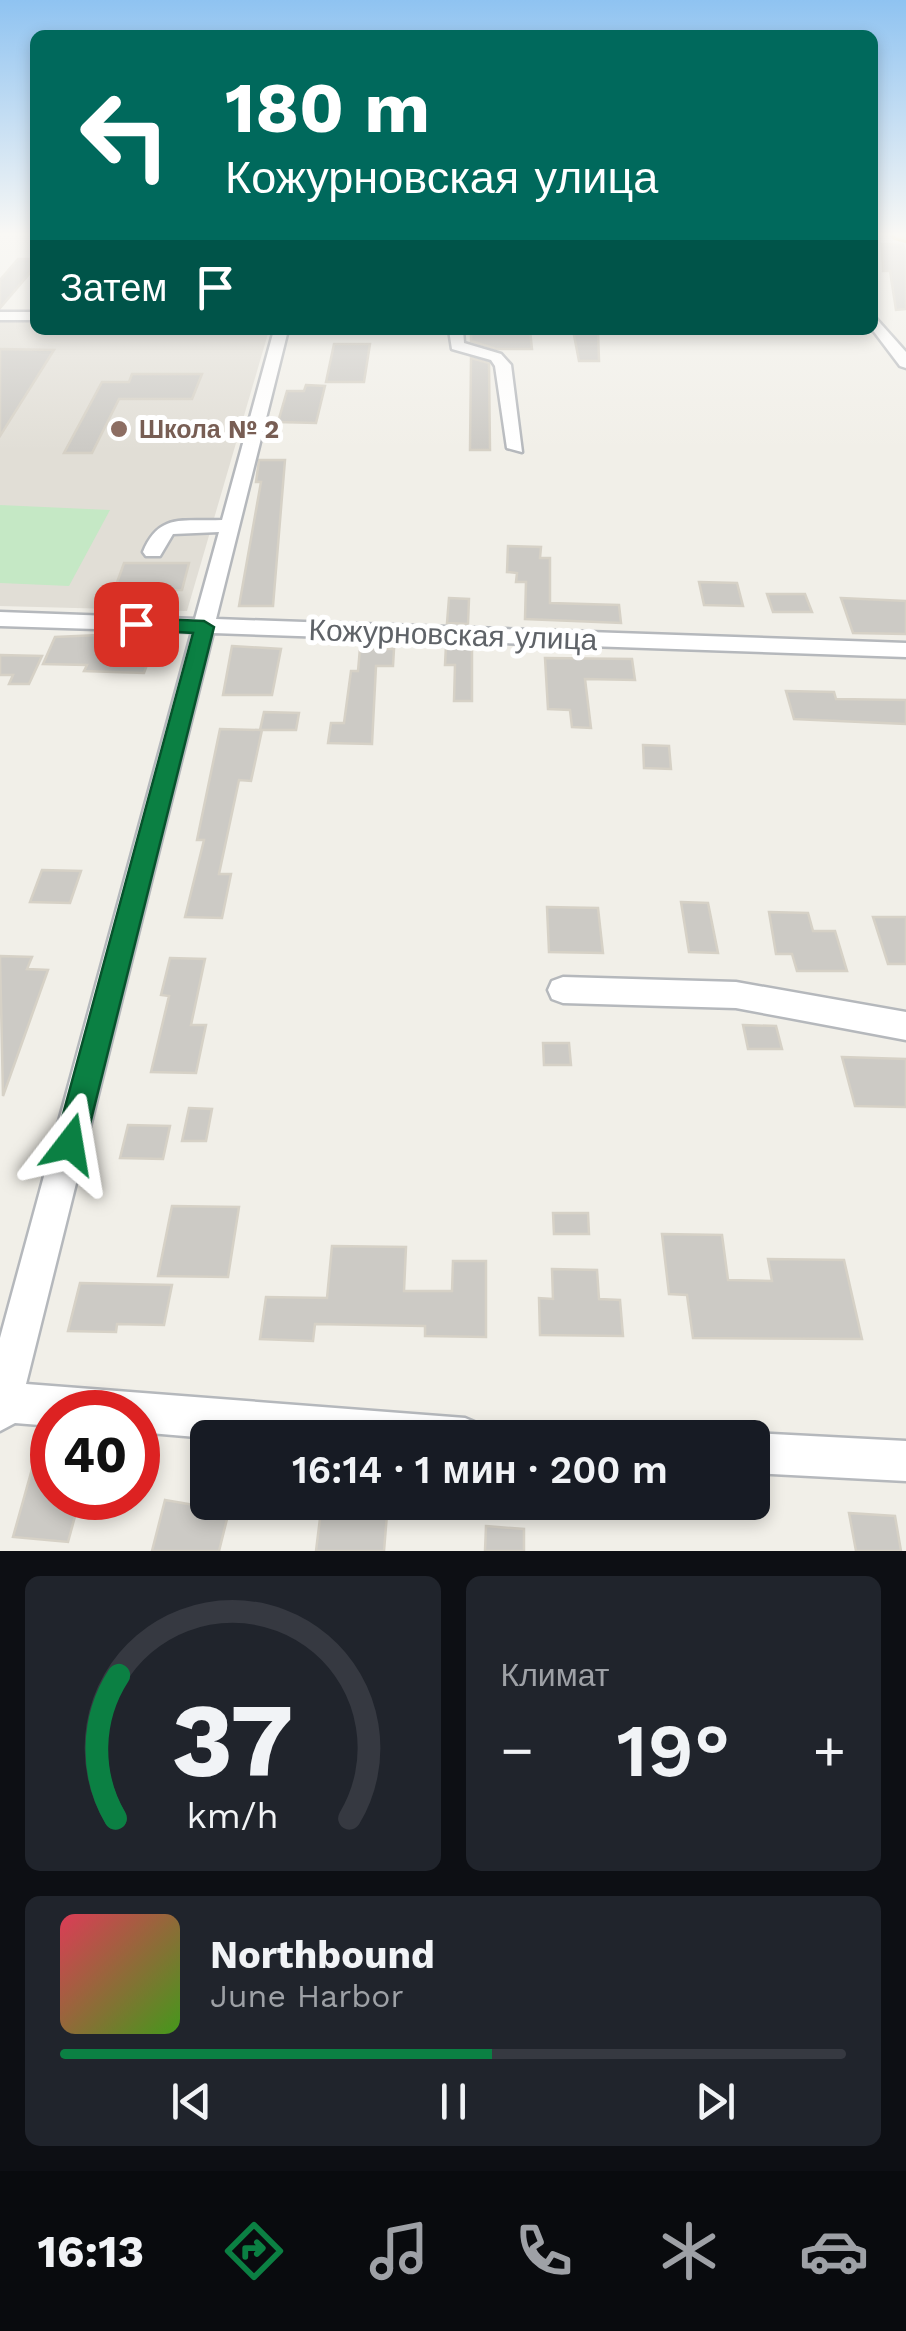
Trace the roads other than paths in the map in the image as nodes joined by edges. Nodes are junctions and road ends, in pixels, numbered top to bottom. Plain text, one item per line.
1 (0, 316) edge
2 (30, 316) edge
3 (878, 327) edge
4 (280, 335) edge
5 (456, 335) edge
6 (904, 358) edge
7 (516, 448) dead end
8 (230, 526) junction
9 (154, 552) dead end
10 (0, 620) edge
11 (204, 627) junction
12 (906, 650) edge
13 (564, 990) dead end
14 (906, 1026) edge
15 (1, 1405) edge
16 (212, 1420) edge
17 (770, 1454) edge
18 (906, 1462) edge

1 - 2 street
3 - 6 street
4 - 8 street
5 - 7 street
8 - 9 street
8 - 11 street
10 - 11 street, Кожурновская улица
11 - 12 street, Кожурновская улица
11 - 15 street
13 - 14 street
15 - 16 street
17 - 18 street

